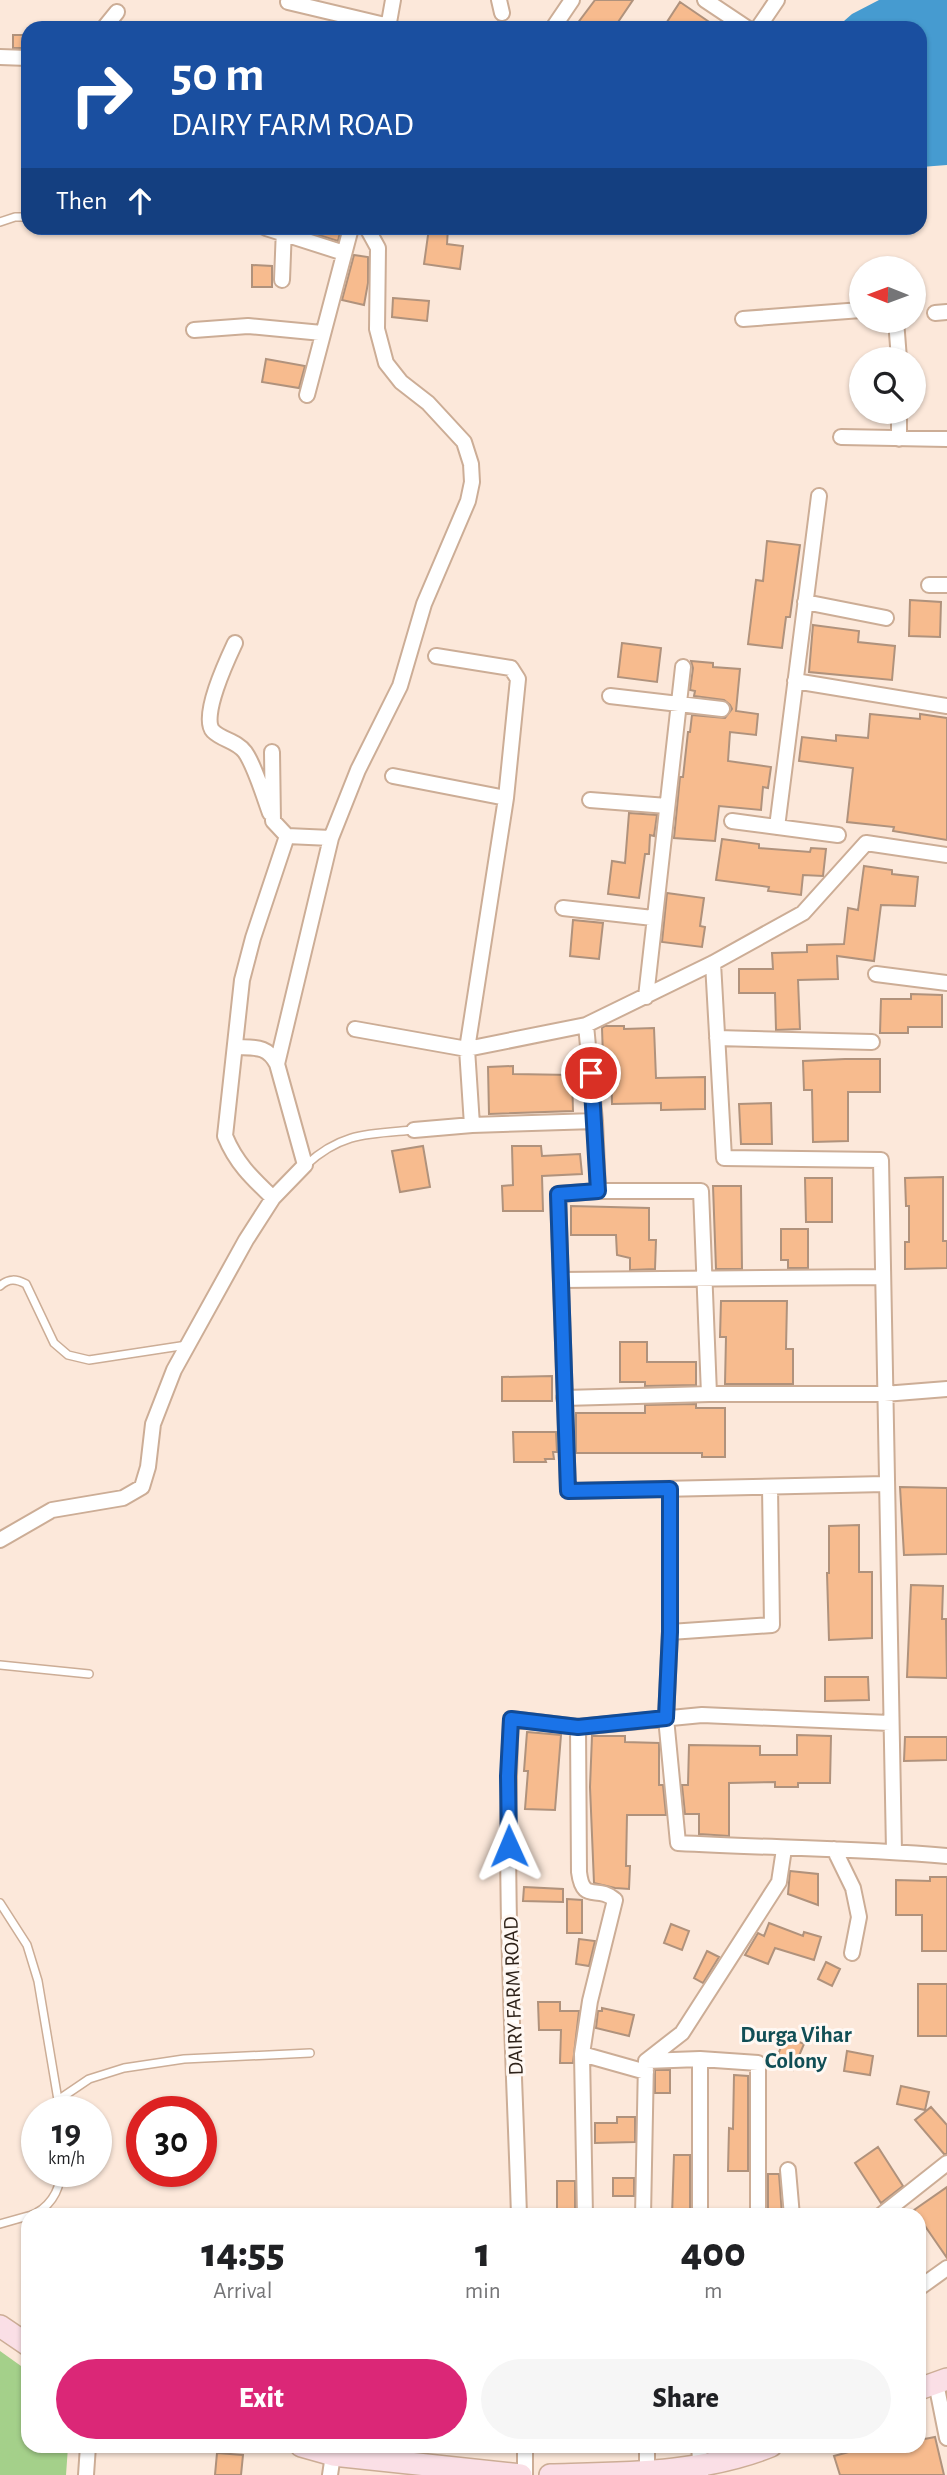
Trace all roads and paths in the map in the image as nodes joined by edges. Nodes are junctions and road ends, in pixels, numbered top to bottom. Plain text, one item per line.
1 (393, 0) edge
2 (572, 0) edge
3 (705, 0) edge
4 (777, 0) edge
5 (288, 2) edge
6 (117, 12) dead end
7 (110, 21) edge
8 (364, 21) edge
9 (389, 21) edge
10 (558, 21) edge
11 (736, 21) edge
12 (763, 21) edge
13 (0, 57) edge
14 (21, 58) edge
15 (21, 217) edge
16 (0, 222) edge
17 (284, 235) edge
18 (297, 235) edge
19 (349, 235) edge
20 (371, 235) edge
21 (344, 253) junction
22 (282, 280) dead end
23 (849, 311) edge
24 (743, 319) dead end
25 (194, 330) dead end
26 (322, 333) junction
27 (307, 395) dead end
28 (899, 424) edge
29 (841, 437) dead end
30 (899, 439) junction
31 (947, 439) edge
32 (820, 496) dead end
33 (929, 585) dead end
34 (947, 585) edge
35 (805, 602) junction
36 (886, 618) dead end
37 (235, 643) dead end
38 (436, 656) dead end
39 (683, 667) dead end
40 (795, 681) junction
41 (610, 696) dead end
42 (679, 704) junction
43 (947, 706) edge
44 (722, 709) dead end
45 (272, 752) dead end
46 (393, 776) dead end
47 (506, 798) junction
48 (590, 800) dead end
49 (667, 806) junction
50 (273, 821) junction
51 (732, 821) dead end
52 (777, 827) junction
53 (838, 835) dead end
54 (287, 836) junction
55 (331, 838) junction
56 (947, 855) edge
57 (564, 908) dead end
58 (653, 918) junction
59 (713, 963) junction
60 (876, 974) dead end
61 (947, 983) edge
62 (646, 997) junction
63 (586, 1024) junction
64 (355, 1029) dead end
65 (717, 1038) junction
66 (872, 1042) dead end
67 (235, 1047) junction
68 (467, 1049) junction
69 (277, 1064) junction
70 (595, 1121) junction
71 (472, 1125) junction
72 (414, 1130) joint
73 (305, 1165) junction
74 (598, 1191) junction
75 (273, 1198) junction
76 (882, 1277) junction
77 (704, 1278) junction
78 (561, 1280) junction
79 (0, 1286) edge
80 (188, 1345) junction
81 (947, 1389) edge
82 (709, 1394) junction
83 (884, 1394) junction
84 (564, 1398) junction
85 (885, 1484) junction
86 (770, 1487) junction
87 (670, 1489) junction
88 (0, 1540) edge
89 (670, 1632) junction
90 (0, 1665) edge
91 (89, 1674) dead end
92 (666, 1718) junction
93 (890, 1723) junction
94 (578, 1727) junction
95 (784, 1849) junction
96 (834, 1849) junction
97 (894, 1851) junction
98 (947, 1856) edge
99 (0, 1903) edge
100 (852, 1953) dead end
101 (310, 2053) dead end
102 (582, 2054) junction
103 (700, 2059) junction
104 (646, 2066) junction
105 (57, 2096) edge
106 (64, 2096) edge
107 (947, 2163) edge
108 (788, 2169) dead end
109 (58, 2187) edge
110 (42, 2208) edge
111 (519, 2208) edge
112 (584, 2208) edge
113 (643, 2208) edge
114 (700, 2208) edge
115 (758, 2208) edge
116 (791, 2208) edge
117 (890, 2208) edge
118 (21, 2218) edge
119 (0, 2224) edge
120 (947, 2268) edge
121 (926, 2283) edge
122 (0, 2326) edge
123 (21, 2340) edge
124 (934, 2384) edge
125 (947, 2438) edge
126 (88, 2453) edge
127 (312, 2453) edge
128 (525, 2453) edge
129 (647, 2453) edge
130 (740, 2453) edge
131 (700, 2462) edge
132 (332, 2465) edge
133 (647, 2472) junction
134 (86, 2475) edge
135 (523, 2475) edge
136 (550, 2475) edge

1 - 9 street
2 - 10 street
3 - 11 street
4 - 12 street
5 - 8 street
6 - 7 street
13 - 14 street
15 - 16 lane
17 - 22 street
18 - 21 street
19 - 21 street
20 - 55 street
21 - 26 street
23 - 24 street
25 - 26 street
26 - 27 street
28 - 30 street
29 - 30 street
30 - 31 street
32 - 35 street
33 - 34 street
35 - 36 street
35 - 40 street
37 - 50 street
38 - 47 street
39 - 42 street
40 - 43 street
40 - 52 street
41 - 42 street
42 - 44 street
42 - 49 street
45 - 50 street
46 - 47 street
47 - 68 street
48 - 49 street
49 - 58 street
50 - 54 street
51 - 52 street
52 - 53 street
54 - 55 street
54 - 67 street
55 - 69 street
56 - 59 street
57 - 58 street
58 - 62 street
59 - 62 street
59 - 65 street
60 - 61 street
62 - 63 street
63 - 68 street
63 - 70 street
64 - 68 street
65 - 66 street
65 - 76 street
67 - 69 street
67 - 75 street
68 - 71 street
69 - 73 street
70 - 71 street
70 - 74 street
71 - 72 street
72 - 73 lane
73 - 75 street
74 - 77 street
74 - 78 street
75 - 80 street
76 - 77 street
76 - 83 street
77 - 78 street
77 - 82 street
78 - 84 street
79 - 80 lane
80 - 88 street
81 - 83 street
82 - 83 street
82 - 84 street
83 - 85 street
84 - 87 street
85 - 86 street
85 - 93 street
86 - 87 street
86 - 89 street
87 - 89 street
89 - 92 street
90 - 91 lane
92 - 93 street
92 - 94 street
92 - 95 street
93 - 97 street
94 - 102 street
94 - 111 street, DAIRY FARM ROAD
95 - 96 street
95 - 104 street
96 - 97 street
96 - 100 street
97 - 98 street
99 - 105 lane
101 - 106 lane
102 - 104 street
102 - 112 street
103 - 104 street
103 - 114 street
103 - 115 street
104 - 113 street
107 - 117 street
108 - 116 street
109 - 110 lane
118 - 119 lane
120 - 121 street
122 - 123 main road
124 - 125 street
126 - 134 street
127 - 132 main road
128 - 135 street
129 - 133 street
130 - 131 main road
131 - 133 main road
132 - 135 main road
133 - 136 main road

